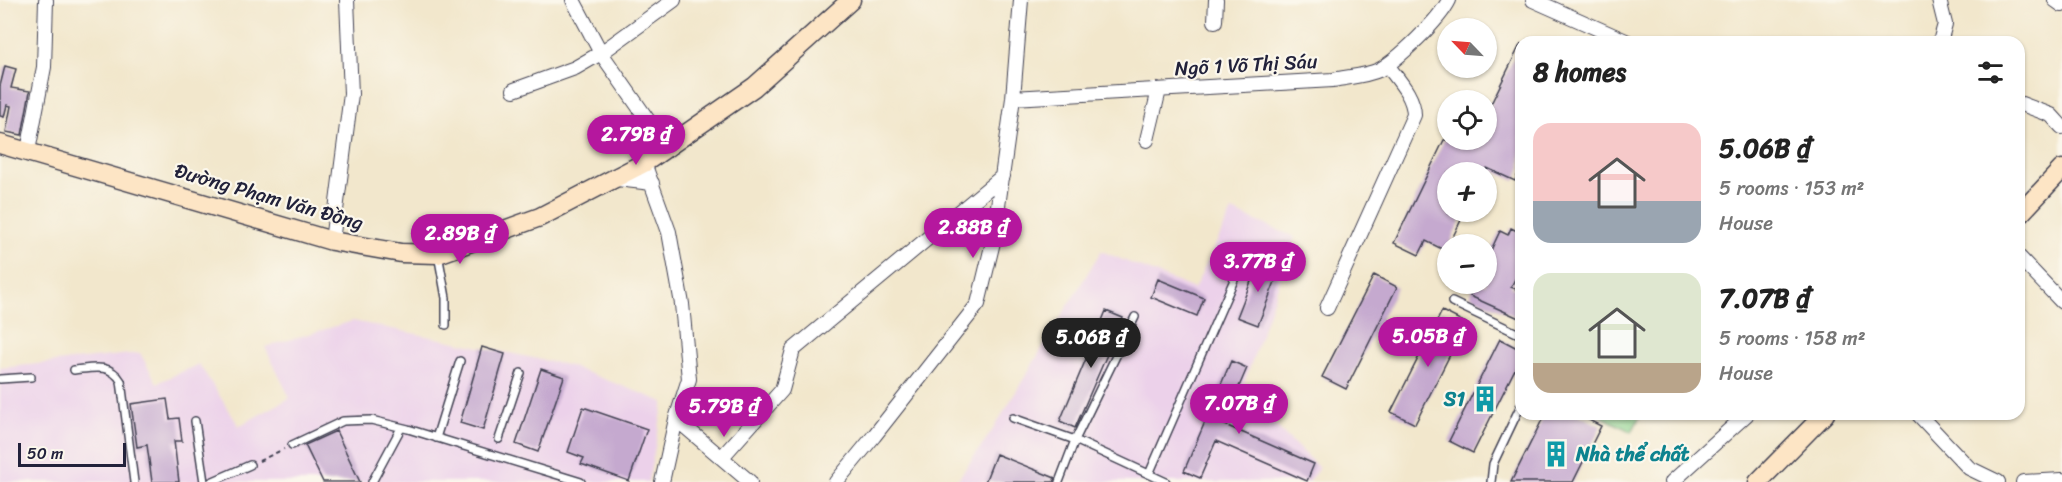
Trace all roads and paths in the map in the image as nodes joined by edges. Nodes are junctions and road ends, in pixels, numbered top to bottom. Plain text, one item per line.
1 (46, 0) edge
2 (347, 0) edge
3 (573, 0) edge
4 (674, 0) edge
5 (851, 0) edge
6 (1021, 0) edge
7 (1216, 0) edge
8 (1449, 0) edge
9 (1533, 0) edge
10 (1939, 0) edge
11 (2055, 0) edge
12 (2062, 5) edge
13 (1215, 21) dead end
14 (1614, 36) edge
15 (1942, 36) edge
16 (602, 53) junction
17 (1387, 65) junction
18 (514, 90) dead end
19 (1159, 90) junction
20 (1013, 98) junction
21 (2025, 104) edge
22 (2056, 111) edge
23 (2062, 127) edge
24 (1147, 140) dead end
25 (0, 144) edge
26 (668, 148) junction
27 (28, 151) junction
28 (644, 163) junction
29 (2062, 169) edge
30 (1003, 176) junction
31 (617, 179) junction
32 (652, 183) junction
33 (2025, 208) edge
34 (332, 241) junction
35 (438, 254) junction
36 (2025, 263) edge
37 (1237, 273) dead end
38 (1452, 302) dead end
39 (2062, 302) edge
40 (1327, 308) dead end
41 (1135, 317) dead end
42 (446, 325) dead end
43 (1515, 333) edge
44 (460, 362) dead end
45 (74, 370) dead end
46 (521, 373) dead end
47 (31, 377) dead end
48 (0, 379) edge
49 (1013, 418) dead end
50 (1515, 418) edge
51 (676, 419) junction
52 (1740, 420) edge
53 (1819, 420) edge
54 (1924, 420) edge
55 (195, 422) dead end
56 (401, 428) junction
57 (436, 438) junction
58 (499, 439) dead end
59 (1076, 440) junction
60 (292, 445) joint
61 (722, 457) junction
62 (250, 465) joint
63 (1149, 474) junction
64 (1979, 478) edge
65 (2062, 480) edge
66 (134, 482) edge
67 (204, 482) edge
68 (211, 482) edge
69 (372, 482) edge
70 (581, 482) edge
71 (662, 482) edge
72 (750, 482) edge
73 (836, 482) edge
74 (1059, 482) edge
75 (1166, 482) edge
76 (1491, 482) edge
77 (1671, 482) edge
78 (1758, 482) edge
79 (1998, 482) edge
80 (2023, 482) edge

1 - 27 street
2 - 34 street
3 - 16 street
4 - 16 street
5 - 26 street, Đường Phạm Văn Đồng
6 - 20 street
7 - 13 street
8 - 17 street, Ngõ 1 Võ Thị Sáu
9 - 14 street
10 - 15 street
11 - 12 street
16 - 18 street
16 - 26 street
17 - 19 street, Ngõ 1 Võ Thị Sáu
17 - 40 street
19 - 20 street, Ngõ 1 Võ Thị Sáu
19 - 24 street
20 - 30 street
21 - 22 street
22 - 23 street
25 - 27 street, Đường Phạm Văn Đồng
26 - 28 street, Đường Phạm Văn Đồng
27 - 34 street, Đường Phạm Văn Đồng
28 - 31 street, Đường Phạm Văn Đồng
28 - 32 street
29 - 33 street
30 - 61 street
30 - 73 street
31 - 32 street
31 - 35 street, Đường Phạm Văn Đồng
32 - 51 street
34 - 35 street, Đường Phạm Văn Đồng
35 - 42 lane
36 - 39 street
37 - 63 lane
38 - 43 lane
41 - 59 lane
44 - 57 lane
45 - 66 lane
46 - 58 lane
47 - 48 lane
49 - 59 lane
50 - 76 lane
51 - 61 street
51 - 71 street
52 - 77 street
53 - 78 street
54 - 64 street
55 - 67 lane
56 - 57 lane
56 - 60 lane
56 - 69 lane
57 - 70 lane
59 - 63 lane
59 - 74 lane
60 - 62 path
61 - 72 street
62 - 68 lane
63 - 75 lane
64 - 79 street
65 - 80 street

